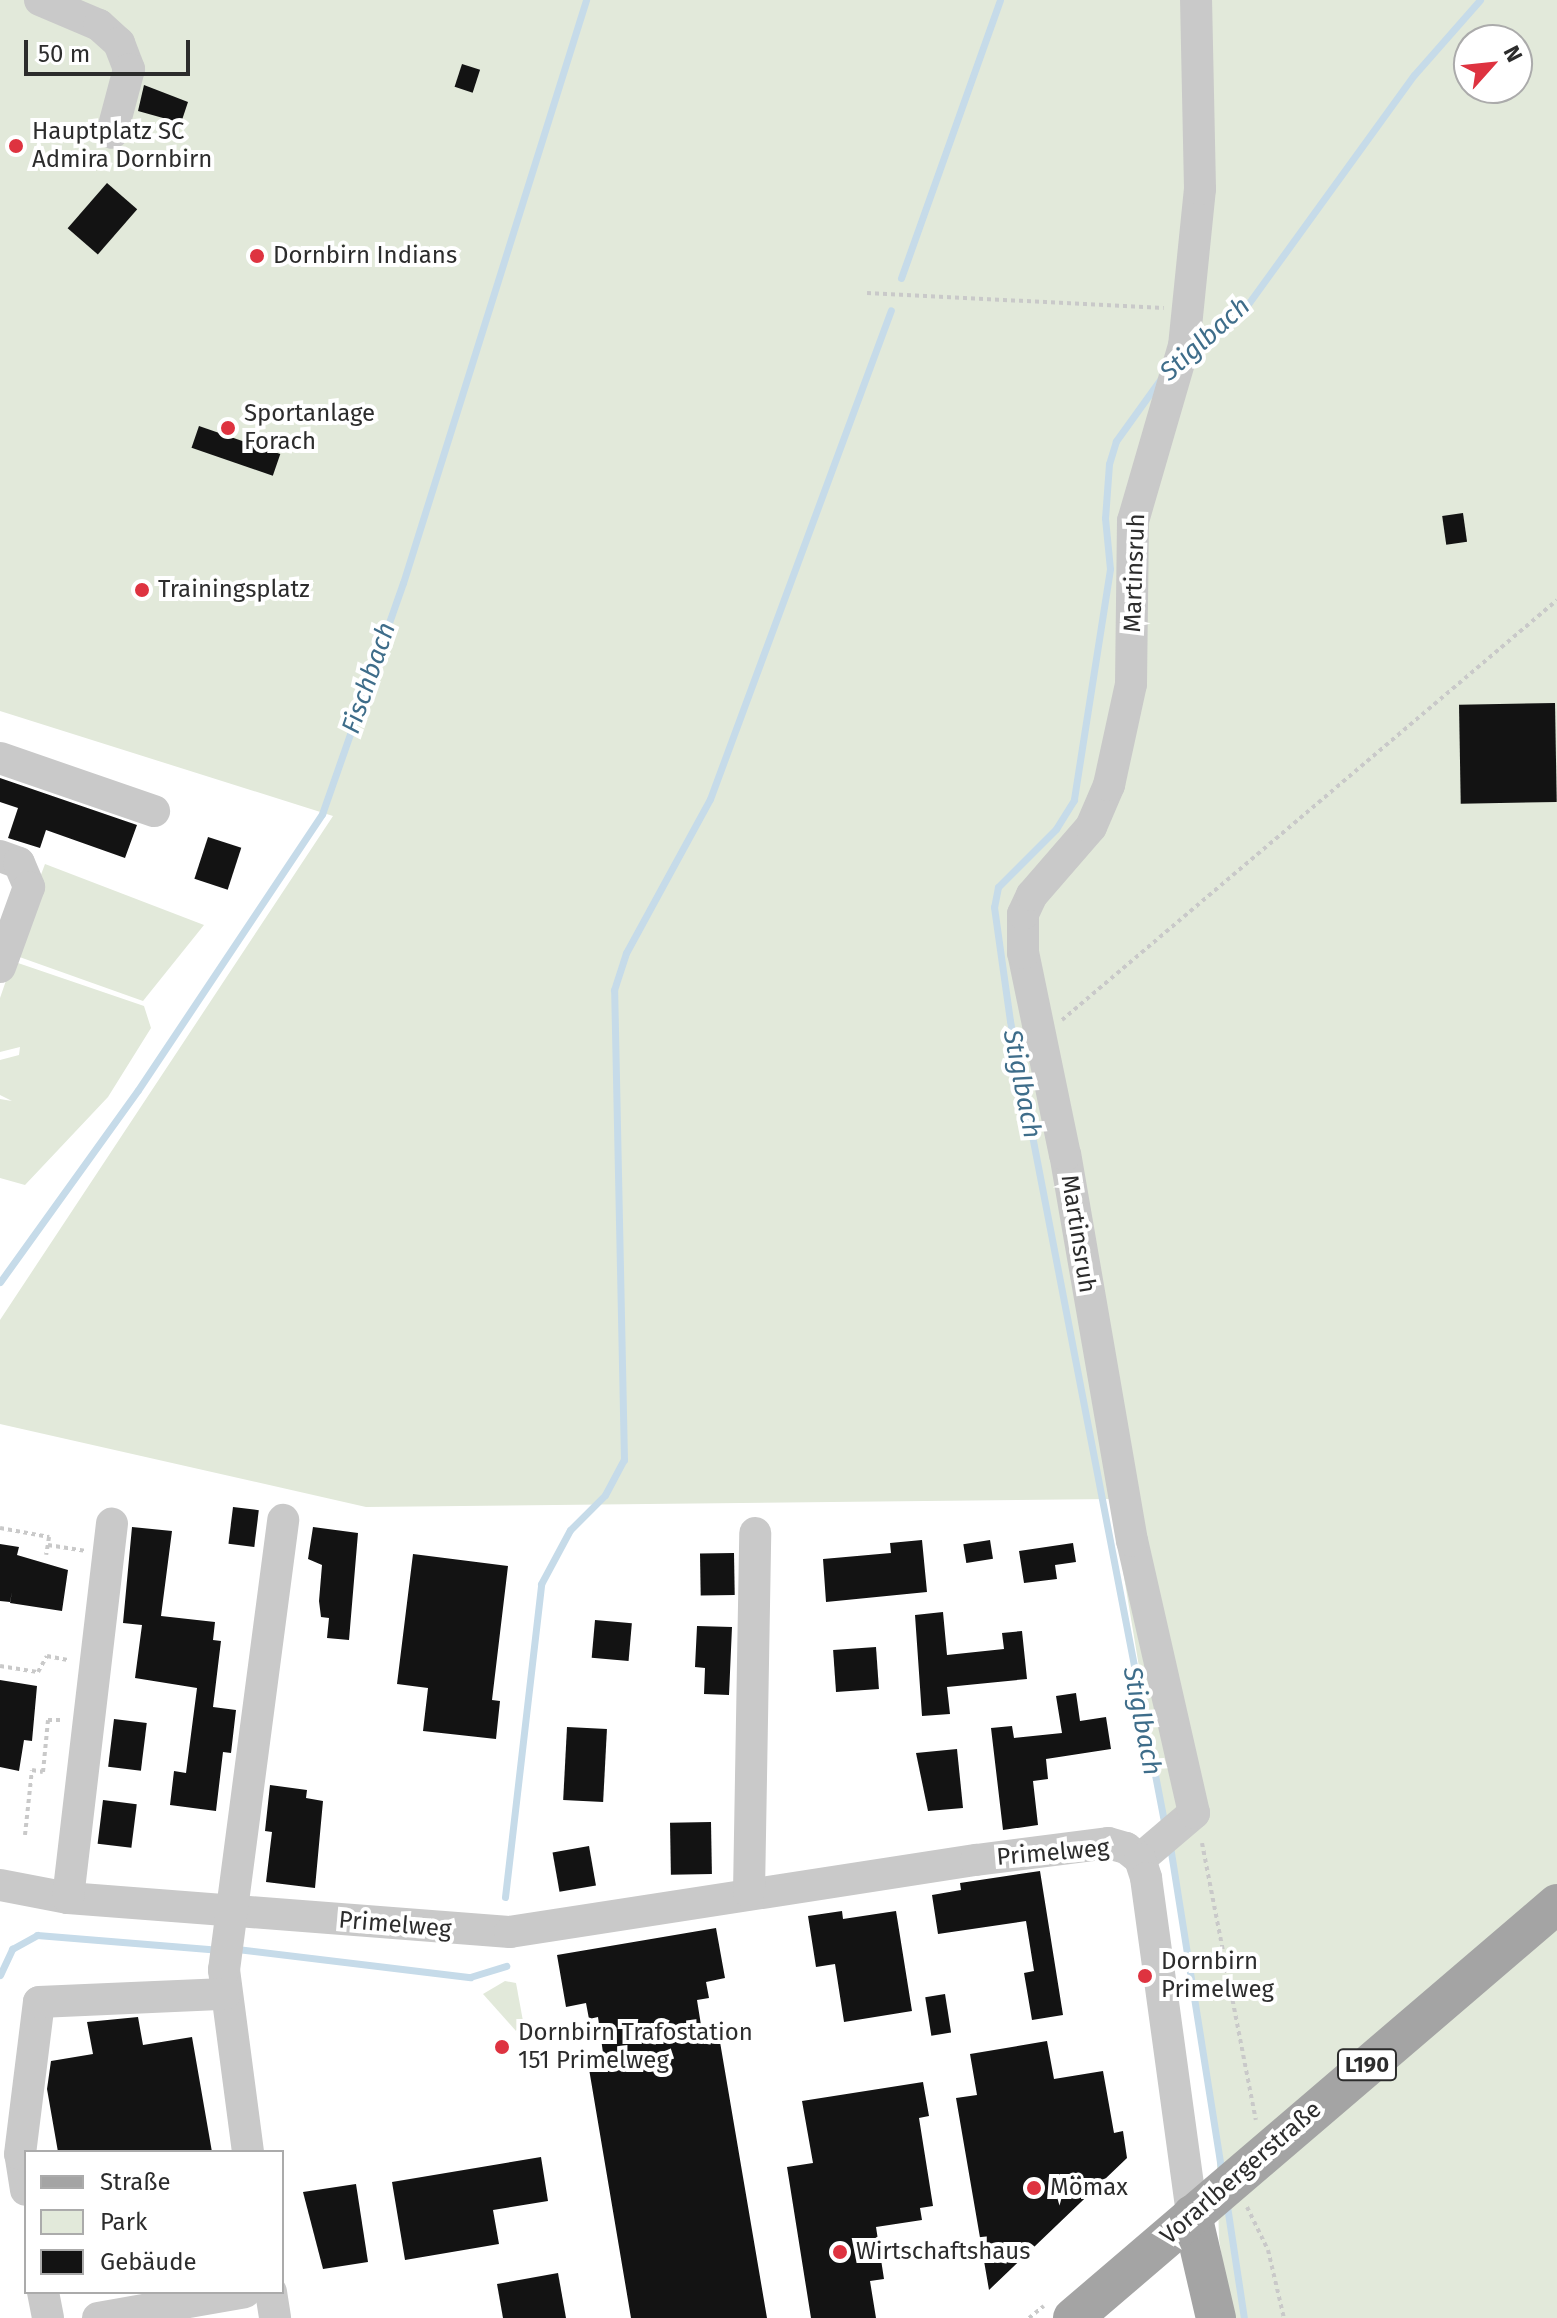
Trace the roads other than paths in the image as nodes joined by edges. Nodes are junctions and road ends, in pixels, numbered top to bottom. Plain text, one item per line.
1 (40, 0) edge
2 (1196, 0) edge
3 (112, 133) dead end
4 (0, 758) edge
5 (154, 811) dead end
6 (0, 856) edge
7 (0, 967) edge
8 (283, 1520) dead end
9 (112, 1524) dead end
10 (755, 1533) dead end
11 (1147, 1852) junction
12 (0, 1885) edge
13 (749, 1892) junction
14 (68, 1898) junction
15 (1557, 1904) edge
16 (229, 1919) junction
17 (224, 1982) junction
18 (248, 2150) edge
19 (24, 2178) edge
20 (1198, 2210) junction
21 (43, 2294) edge
22 (234, 2294) edge
23 (271, 2294) edge
24 (48, 2318) edge
25 (98, 2318) edge
26 (275, 2318) edge
27 (1073, 2318) edge
28 (1216, 2318) edge

1 - 3 street
2 - 11 street, Martinsruh
4 - 5 street
6 - 7 street
8 - 16 street
9 - 14 street
10 - 13 street
11 - 13 street, Primelweg
11 - 20 street, Primelweg
12 - 14 street, Primelweg
13 - 16 street, Primelweg
14 - 16 street, Primelweg
15 - 20 main road, Vorarlbergerstraße / L190
16 - 17 street
17 - 18 street
17 - 19 street
20 - 27 main road, Vorarlbergerstraße / L190
20 - 28 main road
21 - 24 street
22 - 25 street
23 - 26 street

